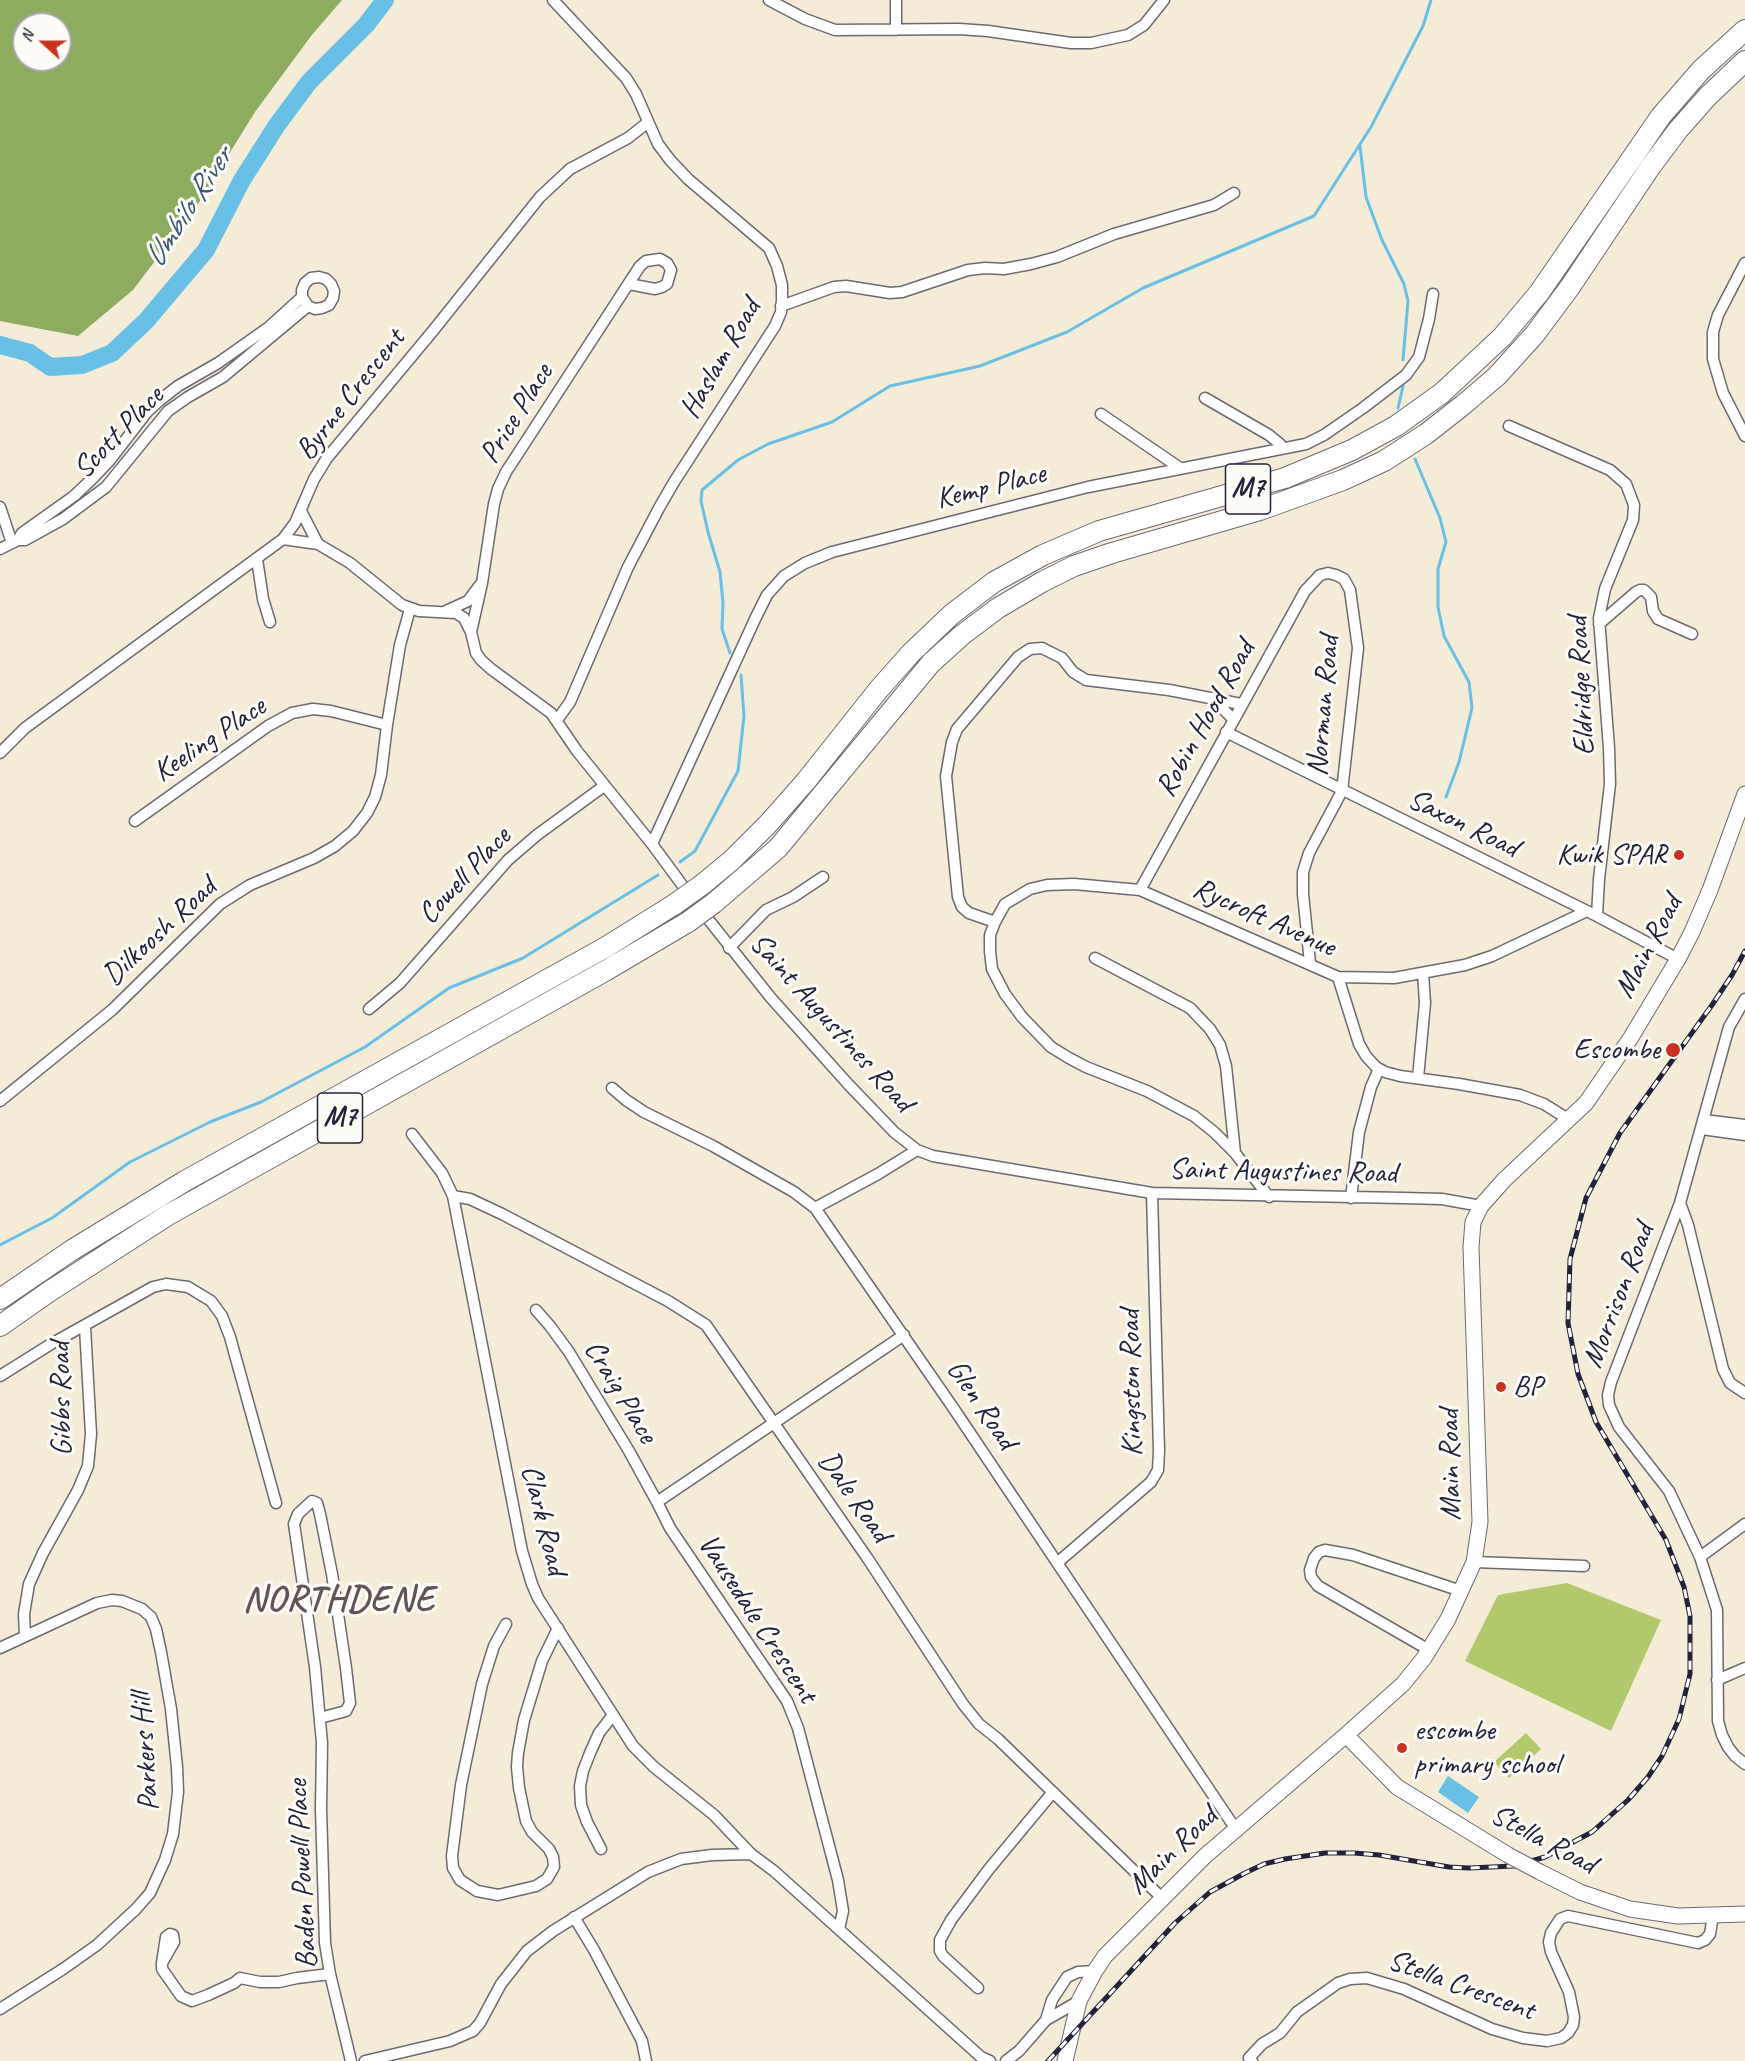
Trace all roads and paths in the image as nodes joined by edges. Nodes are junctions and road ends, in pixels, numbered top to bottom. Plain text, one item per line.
1 (553, 0) edge
2 (769, 0) edge
3 (896, 0) edge
4 (1164, 0) edge
5 (896, 30) junction
6 (1745, 30) edge
7 (1745, 61) edge
8 (648, 123) junction
9 (1234, 193) dead end
10 (1745, 263) edge
11 (629, 284) dead end
12 (1432, 294) dead end
13 (305, 301) dead end
14 (782, 306) junction
15 (271, 331) junction
16 (1204, 398) dead end
17 (1101, 414) dead end
18 (1509, 426) dead end
19 (1745, 436) edge
20 (1282, 448) junction
21 (1155, 451) junction
22 (1180, 468) junction
23 (1156, 473) junction
24 (0, 507) edge
25 (301, 511) junction
26 (283, 539) junction
27 (15, 541) junction
28 (318, 544) junction
29 (0, 549) edge
30 (257, 559) junction
31 (1320, 575) joint
32 (482, 583) junction
33 (410, 609) junction
34 (446, 611) junction
35 (270, 622) dead end
36 (1599, 624) junction
37 (471, 632) junction
38 (1692, 634) dead end
39 (1211, 698) junction
40 (1241, 704) junction
41 (1233, 719) junction
42 (557, 720) junction
43 (387, 725) junction
44 (1226, 732) junction
45 (0, 753) edge
46 (604, 786) junction
47 (1342, 791) junction
48 (1745, 794) edge
49 (135, 821) dead end
50 (652, 844) junction
51 (823, 877) dead end
52 (1140, 890) junction
53 (1592, 914) junction
54 (994, 922) junction
55 (729, 948) junction
56 (1095, 958) dead end
57 (1678, 959) junction
58 (1310, 963) junction
59 (1423, 973) junction
60 (1338, 977) junction
61 (1745, 999) edge
62 (369, 1009) dead end
63 (1379, 1069) junction
64 (1418, 1078) junction
65 (612, 1088) dead end
66 (0, 1101) edge
67 (1568, 1119) junction
68 (1703, 1124) junction
69 (1745, 1125) edge
70 (412, 1134) dead end
71 (1745, 1135) edge
72 (917, 1150) junction
73 (1235, 1153) junction
74 (1152, 1193) junction
75 (453, 1196) junction
76 (1269, 1197) junction
77 (1352, 1198) junction
78 (1680, 1203) junction
79 (1481, 1206) junction
80 (814, 1208) junction
81 (0, 1299) edge
82 (536, 1310) dead end
83 (0, 1326) edge
84 (85, 1327) junction
85 (904, 1335) junction
86 (0, 1376) edge
87 (1745, 1393) edge
88 (774, 1423) junction
89 (657, 1502) junction
90 (276, 1503) dead end
91 (1745, 1524) edge
92 (1700, 1557) junction
93 (1474, 1562) junction
94 (1057, 1563) junction
95 (1584, 1566) dead end
96 (1461, 1591) junction
97 (506, 1624) dead end
98 (558, 1628) junction
99 (25, 1636) junction
100 (0, 1648) edge
101 (1430, 1650) junction
102 (1745, 1668) edge
103 (1717, 1680) junction
104 (613, 1715) junction
105 (320, 1718) junction
106 (1346, 1735) junction
107 (1745, 1764) edge
108 (1053, 1792) junction
109 (1235, 1828) junction
110 (600, 1849) dead end
111 (751, 1854) junction
112 (1162, 1898) junction
113 (1745, 1914) edge
114 (1713, 1915) junction
115 (574, 1917) junction
116 (839, 1929) junction
117 (162, 1963) dead end
118 (1095, 1971) junction
119 (330, 1974) junction
120 (978, 1988) dead end
121 (1079, 2001) junction
122 (0, 2009) edge
123 (1046, 2020) junction
124 (351, 2061) edge
125 (364, 2061) edge
126 (646, 2061) edge
127 (990, 2061) edge
128 (1006, 2061) edge
129 (1065, 2061) edge
130 (1252, 2061) edge

1 - 8 street, Haslam Road
2 - 5 street
3 - 5 street
4 - 5 street
6 - 81 highway, M7, bridge
7 - 83 highway, M7, bridge
8 - 14 street, Haslam Road
8 - 25 street, Byrne Crescent
9 - 14 street
10 - 19 street
11 - 32 street, Price Place
12 - 20 street, Kemp Place
13 - 15 street, Scott Place
14 - 42 street, Haslam Road
15 - 27 street, Scott Place
15 - 27 street, Scott Place
16 - 20 street
17 - 21 street
18 - 36 street, Eldridge Road
20 - 22 street, Kemp Place
21 - 22 street
21 - 23 street
22 - 23 street, Kemp Place
23 - 50 street, Kemp Place
24 - 27 street
25 - 26 street, Byrne Crescent
25 - 28 street
26 - 28 street
26 - 30 street, Byrne Crescent
27 - 29 street, Scott Place
28 - 33 street
30 - 35 street
30 - 45 street, Byrne Crescent
31 - 40 street, Robin Hood Road
31 - 47 street, Norman Road
32 - 34 street
32 - 37 street, Price Place
33 - 34 street
33 - 43 street, Dilkoosh Road
34 - 37 street, Saint Augustines Road
36 - 38 street
36 - 53 street, Eldridge Road
37 - 42 street, Saint Augustines Road
39 - 40 street
39 - 41 street
39 - 54 street
40 - 41 street, Robin Hood Road
41 - 44 street, Robin Hood Road
42 - 46 street, Saint Augustines Road
43 - 49 street, Keeling Place
43 - 66 street, Dilkoosh Road
44 - 47 street, Saxon Road
44 - 52 street, Robin Hood Road
46 - 50 street, Saint Augustines Road
46 - 62 street, Cowell Place
47 - 53 street, Saxon Road
47 - 58 street, Norman Road
48 - 57 main road, Main Road
50 - 55 street, Saint Augustines Road
51 - 55 street
52 - 54 street, Rycroft Avenue
52 - 58 street, Rycroft Avenue
53 - 57 street, Saxon Road
53 - 59 street
54 - 73 street
55 - 72 street, Saint Augustines Road
56 - 73 street
57 - 67 main road, Main Road
58 - 60 street, Rycroft Avenue
59 - 60 street
59 - 64 street
60 - 63 street, Rycroft Avenue
61 - 68 street, Morrison Road
63 - 64 street
63 - 77 street
64 - 67 street
65 - 80 street, Glen Road
67 - 79 main road, Main Road
68 - 69 street
68 - 71 street
68 - 78 street, Morrison Road
70 - 75 street, Clark Road
72 - 74 street, Saint Augustines Road
72 - 80 street
73 - 76 street
74 - 76 street, Saint Augustines Road
74 - 94 street, Kingston Road
75 - 88 street, Dale Road
75 - 98 street, Clark Road
76 - 77 street, Saint Augustines Road
77 - 79 street, Saint Augustines Road
78 - 87 street
78 - 92 street, Morrison Road
79 - 93 main road, Main Road
80 - 85 street, Glen Road
82 - 89 street, Craig Place
84 - 86 street
84 - 90 street
84 - 99 street, Gibbs Road
85 - 88 street
85 - 94 street, Glen Road
88 - 89 street
88 - 108 street, Dale Road
89 - 116 street, Vausedale Crescent
91 - 92 street
92 - 103 street, Morrison Road
93 - 95 street
93 - 96 main road, Main Road
94 - 109 street, Glen Road
96 - 101 main road, Main Road
96 - 101 street
97 - 98 street
98 - 104 street, Clark Road
99 - 100 street, Parkers Hill
99 - 122 street, Parkers Hill
101 - 106 main road, Main Road
102 - 103 street
103 - 107 street, Morrison Road
104 - 110 street
104 - 111 street, Clark Road
105 - 105 street, Baden Powell Place
105 - 119 street, Baden Powell Place
106 - 109 main road, Main Road
106 - 114 main road, Stella Road, bridge
108 - 112 street, Dale Road
108 - 120 street
109 - 112 main road, Main Road
111 - 115 street
111 - 116 street, Clark Road
112 - 118 main road, Main Road
113 - 114 main road, Stella Road
114 - 130 street, Stella Crescent
115 - 125 street
115 - 126 street
116 - 127 street
117 - 119 street
118 - 121 main road, Main Road
118 - 123 street
119 - 124 street, Baden Powell Place
121 - 123 street
121 - 129 main road, Main Road
123 - 128 street

